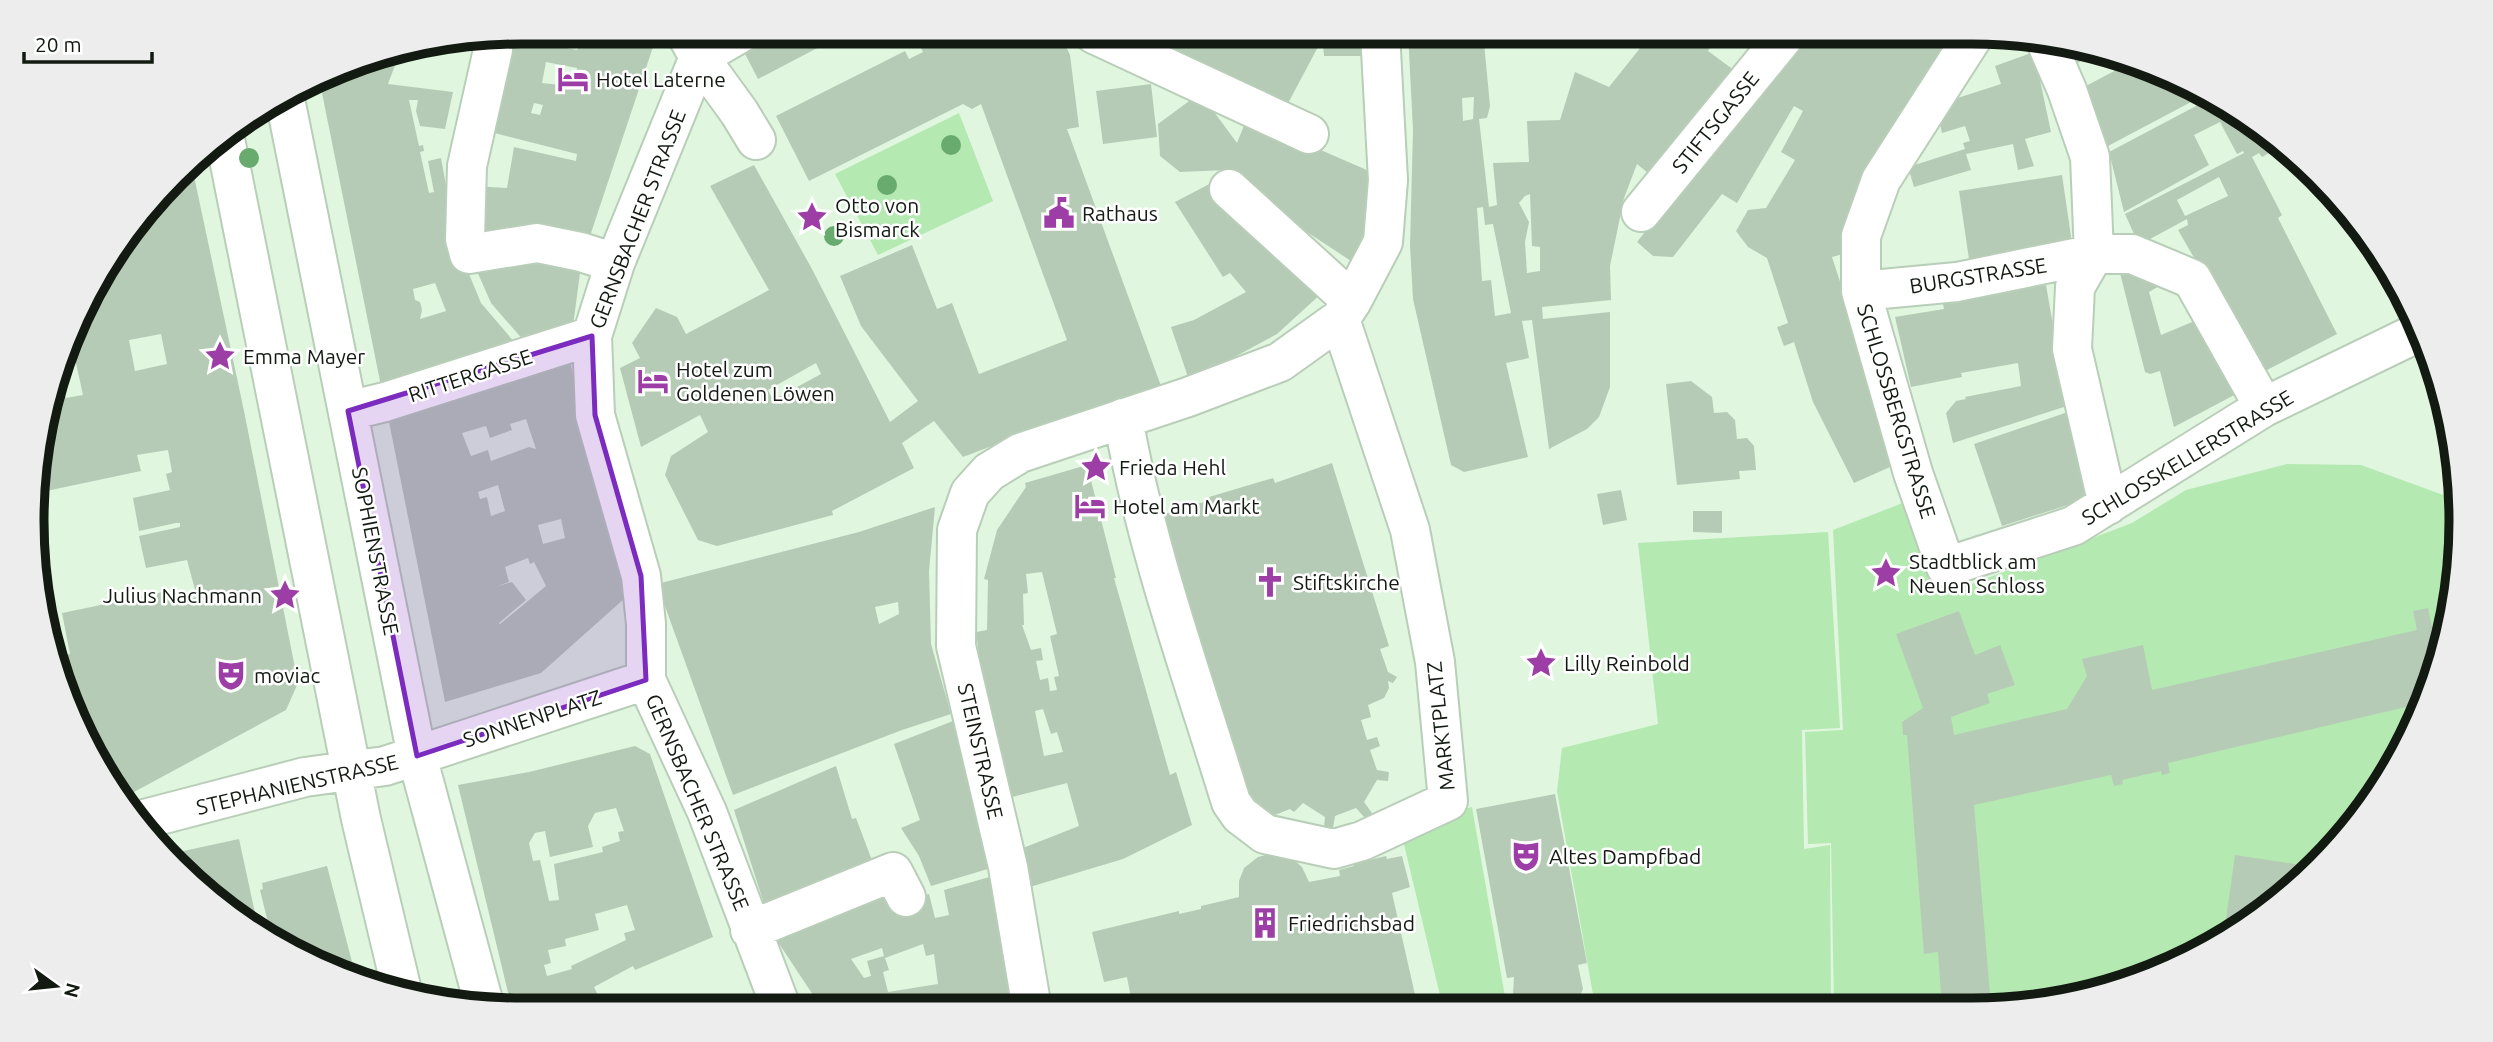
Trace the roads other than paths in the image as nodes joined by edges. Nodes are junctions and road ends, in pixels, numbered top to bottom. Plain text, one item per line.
1 (692, 44) edge
2 (1116, 44) edge
3 (1381, 44) edge
4 (1778, 44) edge
5 (1968, 44) edge
6 (493, 50) dead end
7 (2050, 51) edge
8 (286, 106) edge
9 (1309, 134) dead end
10 (756, 140) dead end
11 (226, 145) edge
12 (1229, 189) dead end
13 (1641, 212) dead end
14 (2094, 254) junction
15 (615, 263) junction
16 (1861, 291) junction
17 (1346, 310) junction
18 (2412, 335) edge
19 (592, 336) junction
20 (2264, 407) junction
21 (348, 411) junction
22 (1123, 418) junction
23 (2108, 505) junction
24 (1946, 567) joint
25 (646, 680) junction
26 (418, 756) junction
27 (352, 772) junction
28 (147, 818) edge
29 (906, 897) dead end
30 (750, 930) junction
31 (400, 983) edge
32 (482, 996) edge
33 (777, 998) edge
34 (1030, 998) edge

1 - 10 street
1 - 15 street, GERNSBACHER STRASSE
2 - 9 street
3 - 17 street
4 - 13 street, STIFTSGASSE
5 - 16 street, SCHLOSSBERGSTRASSE
6 - 15 street
7 - 14 street
8 - 21 street, SOPHIENSTRASSE
11 - 27 street
12 - 17 street
14 - 16 street, BURGSTRASSE
14 - 20 street, BURGSTRASSE
14 - 23 street, BURGSTRASSE
15 - 19 street, GERNSBACHER STRASSE
16 - 24 street, SCHLOSSBERGSTRASSE
17 - 22 street
17 - 22 street, MARKTPLATZ
18 - 20 street, SCHLOSSKELLERSTRASSE
19 - 21 street, RITTERGASSE
19 - 25 street, GERNSBACHER STRASSE
20 - 23 street, SCHLOSSKELLERSTRASSE
21 - 26 street, SOPHIENSTRASSE
22 - 34 street, STEINSTRASSE
23 - 24 street, SCHLOSSKELLERSTRASSE
25 - 26 street, SONNENPLATZ
25 - 30 street, GERNSBACHER STRASSE
26 - 27 street, STEPHANIENSTRASSE
26 - 32 street, SOPHIENSTRASSE
27 - 28 street, STEPHANIENSTRASSE
27 - 31 street
29 - 30 street
30 - 33 street, GERNSBACHER STRASSE

